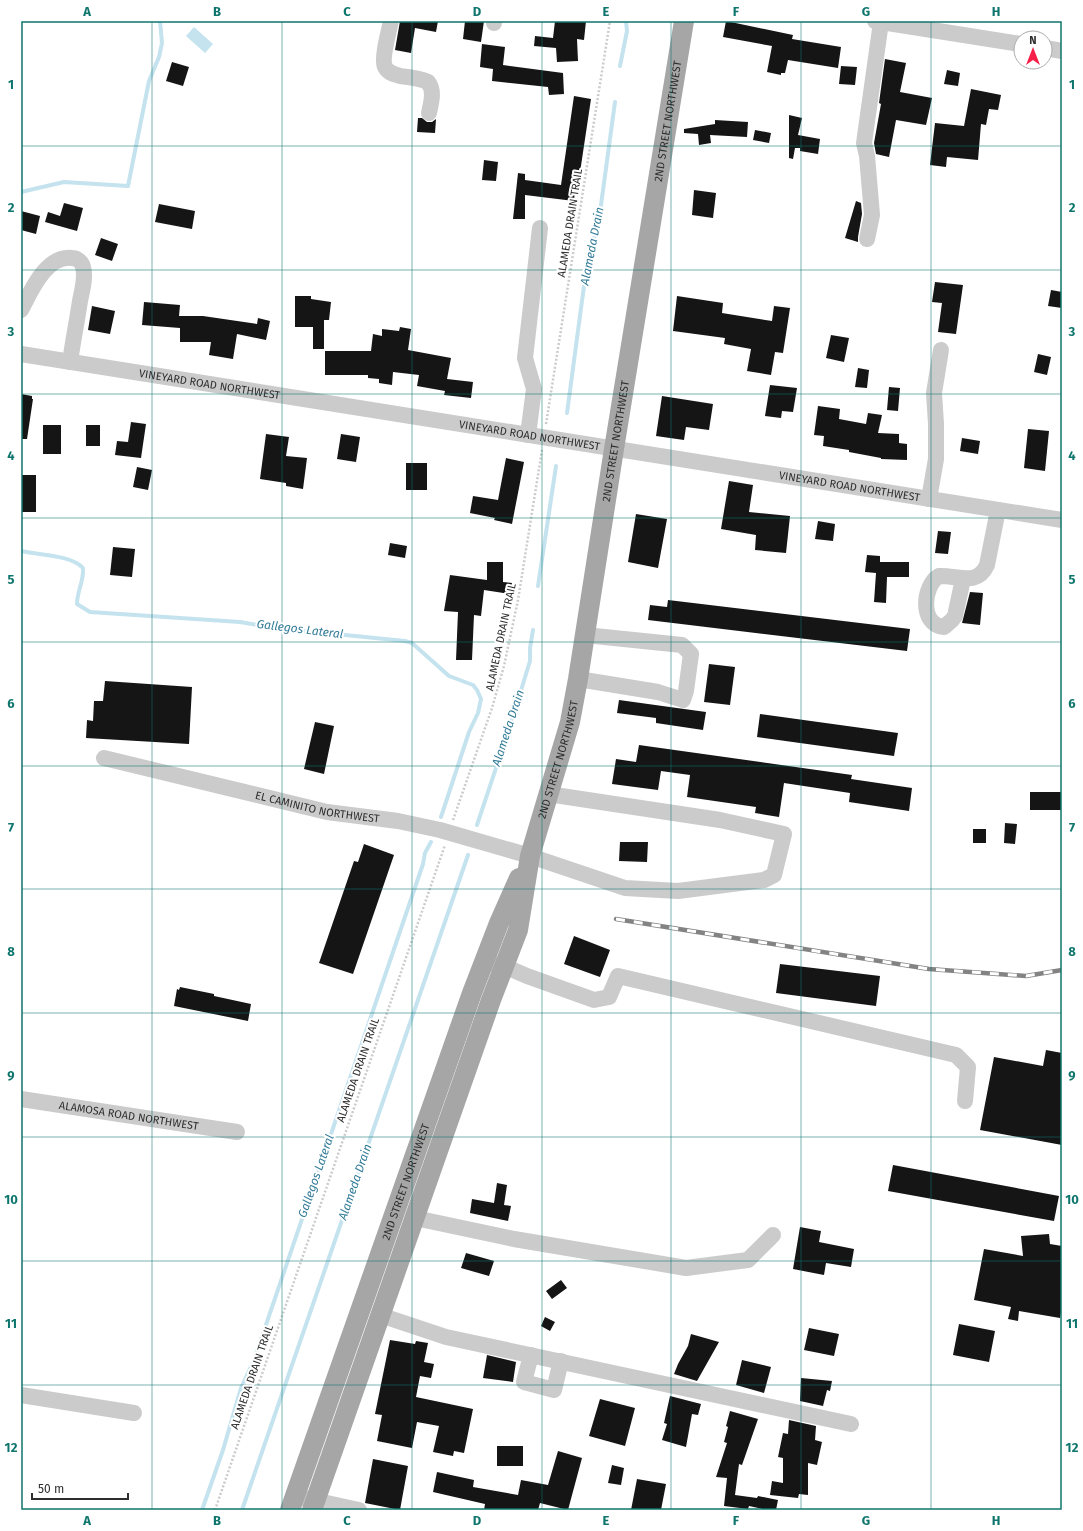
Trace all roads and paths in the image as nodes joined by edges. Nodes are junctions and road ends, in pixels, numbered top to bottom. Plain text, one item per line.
1 (391, 21) edge
2 (610, 21) edge
3 (684, 21) edge
4 (876, 21) edge
5 (1013, 43) edge
6 (860, 92) dead end
7 (429, 113) dead end
8 (540, 228) dead end
9 (866, 239) dead end
10 (21, 310) edge
11 (941, 350) dead end
12 (21, 354) edge
13 (70, 362) junction
14 (546, 427) dead end
15 (528, 435) junction
16 (542, 448) dead end
17 (614, 449) junction
18 (929, 499) junction
19 (998, 510) junction
20 (1062, 520) edge
21 (963, 579) dead end
22 (585, 636) junction
23 (578, 679) junction
24 (104, 758) dead end
25 (548, 794) junction
26 (452, 823) dead end
27 (446, 840) dead end
28 (530, 856) junction
29 (484, 962) junction
30 (504, 966) junction
31 (21, 1099) edge
32 (965, 1101) dead end
33 (237, 1132) dead end
34 (415, 1218) junction
35 (773, 1235) dead end
36 (380, 1315) junction
37 (531, 1355) junction
38 (561, 1361) junction
39 (21, 1395) edge
40 (134, 1413) dead end
41 (851, 1424) dead end
42 (292, 1503) edge
43 (314, 1505) edge
44 (215, 1510) edge
45 (359, 1510) edge

1 - 7 street
2 - 14 path, ALAMEDA DRAIN TRAIL
3 - 17 main road, 2ND STREET NORTHWEST
4 - 5 street
4 - 6 street
4 - 9 street
8 - 15 street
10 - 13 street
11 - 18 street
12 - 13 street, VINEYARD ROAD NORTHWEST
13 - 15 street, VINEYARD ROAD NORTHWEST
15 - 17 street, VINEYARD ROAD NORTHWEST
16 - 26 path, ALAMEDA DRAIN TRAIL
17 - 18 street, VINEYARD ROAD NORTHWEST
17 - 22 main road, 2ND STREET NORTHWEST
18 - 19 street, VINEYARD ROAD NORTHWEST
19 - 20 street, VINEYARD ROAD NORTHWEST
19 - 21 street
22 - 23 main road, 2ND STREET NORTHWEST
22 - 23 street
23 - 25 main road, 2ND STREET NORTHWEST
24 - 28 street, EL CAMINITO NORTHWEST
25 - 28 main road, 2ND STREET NORTHWEST
25 - 28 street, EL CAMINITO NORTHWEST
27 - 44 path, ALAMEDA DRAIN TRAIL
28 - 29 main road, 2ND STREET NORTHWEST
28 - 30 main road, 2ND STREET NORTHWEST
29 - 30 street
29 - 42 main road, 2ND STREET NORTHWEST
30 - 32 street
30 - 34 main road, 2ND STREET NORTHWEST
31 - 33 street, ALAMOSA ROAD NORTHWEST
34 - 35 street
34 - 36 main road, 2ND STREET NORTHWEST
36 - 37 street
36 - 43 main road, 2ND STREET NORTHWEST
37 - 38 street
37 - 38 street
38 - 41 street
39 - 40 street
42 - 43 street
43 - 45 street

